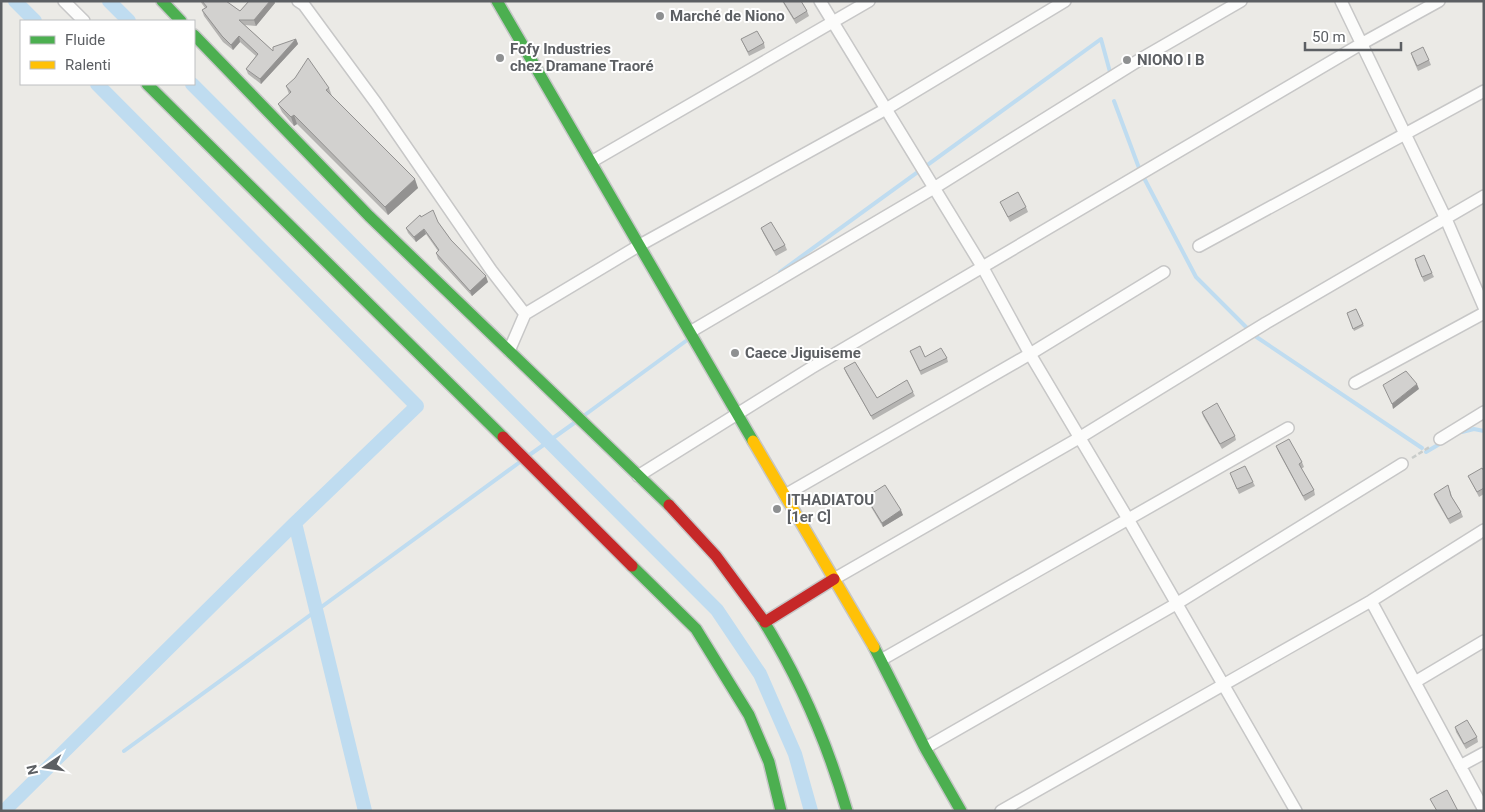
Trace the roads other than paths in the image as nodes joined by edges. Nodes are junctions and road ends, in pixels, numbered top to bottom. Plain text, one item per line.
1 (64, 1) edge
2 (162, 1) edge
3 (497, 1) edge
4 (820, 1) edge
5 (869, 1) edge
6 (1065, 1) edge
7 (1242, 1) edge
8 (1341, 1) edge
9 (1439, 1) edge
10 (304, 2) edge
11 (83, 20) edge
12 (180, 20) edge
13 (833, 23) junction
14 (195, 36) edge
15 (1361, 44) junction
16 (148, 85) edge
17 (1484, 91) edge
18 (886, 109) junction
19 (1405, 133) junction
20 (591, 162) junction
21 (934, 188) junction
22 (1484, 196) edge
23 (1446, 219) junction
24 (640, 245) junction
25 (1199, 246) dead end
26 (983, 268) junction
27 (1164, 272) dead end
28 (1484, 307) edge
29 (1484, 313) edge
30 (525, 314) junction
31 (690, 332) junction
32 (509, 351) junction
33 (1030, 354) junction
34 (1355, 383) dead end
35 (1484, 412) edge
36 (737, 415) junction
37 (1288, 428) dead end
38 (1079, 438) junction
39 (1440, 439) road end
40 (1402, 464) road end
41 (638, 476) junction
42 (785, 495) junction
43 (1128, 519) junction
44 (1484, 530) edge
45 (834, 579) junction
46 (1371, 602) junction
47 (1176, 604) junction
48 (765, 622) junction
49 (1484, 642) edge
50 (882, 660) junction
51 (1415, 682) junction
52 (1224, 685) junction
53 (925, 748) junction
54 (1484, 753) edge
55 (1460, 766) junction
56 (1484, 810) edge
57 (781, 811) edge
58 (847, 811) edge
59 (961, 811) edge
60 (1001, 811) edge
61 (1296, 811) edge

1 - 11 street
2 - 12 street
3 - 20 street
4 - 13 street
5 - 13 street
6 - 18 street
7 - 21 street
8 - 15 street
9 - 15 street
10 - 30 street
13 - 18 street
13 - 20 street
14 - 32 street
15 - 19 street
15 - 26 street
16 - 57 street
17 - 19 street
18 - 21 street
18 - 24 street
19 - 23 street
19 - 25 street
20 - 24 street
21 - 26 street
21 - 31 street
22 - 23 street
23 - 28 street
23 - 38 street
24 - 30 street
24 - 31 street
26 - 33 street
26 - 36 street
27 - 33 street
29 - 34 street
30 - 32 street
31 - 36 street
32 - 41 street
33 - 38 street
33 - 42 street
35 - 39 street
36 - 41 street
36 - 42 street
37 - 43 street
38 - 43 street
38 - 45 street
40 - 47 street
41 - 48 street
42 - 45 street
43 - 47 street
43 - 50 street
44 - 46 street
45 - 48 street
45 - 50 street
46 - 51 street
46 - 52 street
47 - 52 street
47 - 53 street
48 - 58 street
49 - 51 street
50 - 53 street
51 - 55 street
52 - 60 street
52 - 61 street
53 - 59 street
54 - 55 street
55 - 56 street

